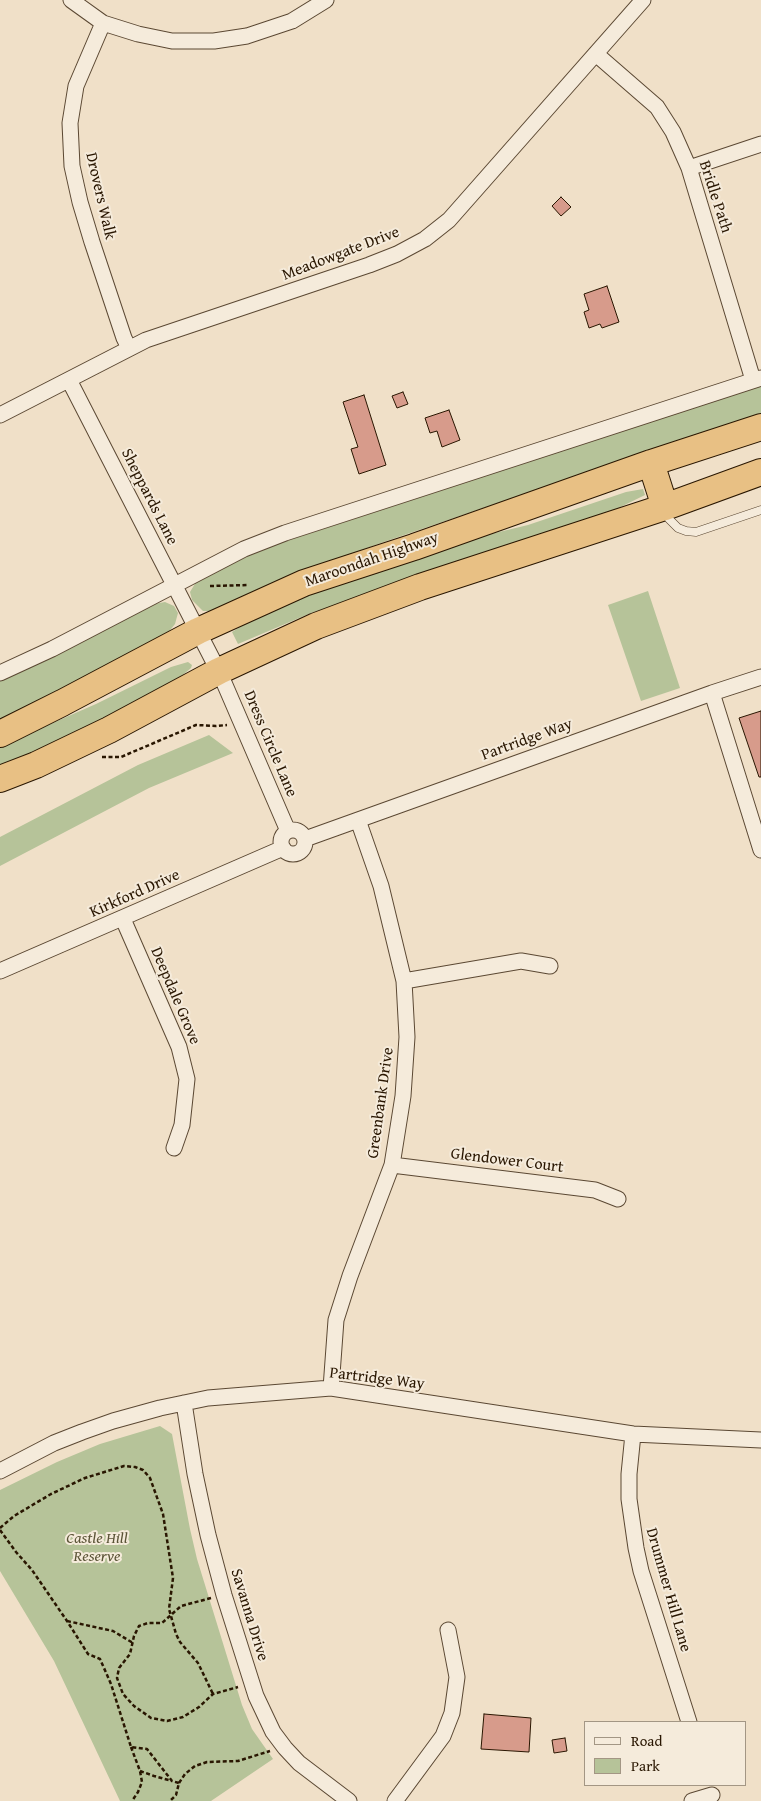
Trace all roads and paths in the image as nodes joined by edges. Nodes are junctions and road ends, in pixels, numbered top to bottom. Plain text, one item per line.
1 (71, 0) edge
2 (326, 0) edge
3 (642, 0) edge
4 (103, 23) junction
5 (596, 54) junction
6 (761, 144) edge
7 (689, 168) junction
8 (129, 348) junction
9 (757, 379) edge
10 (69, 380) junction
11 (0, 415) edge
12 (761, 427) edge
13 (651, 463) junction
14 (761, 472) edge
15 (664, 507) junction
16 (761, 510) edge
17 (258, 584) dead end
18 (176, 586) junction
19 (210, 586) dead end
20 (198, 630) junction
21 (219, 671) junction
22 (0, 673) edge
23 (761, 677) edge
24 (712, 693) junction
25 (259, 711) dead end
26 (240, 720) junction
27 (0, 734) edge
28 (98, 757) dead end
29 (0, 779) edge
30 (358, 820) junction
31 (288, 831) junction
32 (305, 838) junction
33 (283, 848) junction
34 (761, 850) edge
35 (123, 919) junction
36 (550, 966) dead end
37 (0, 971) edge
38 (404, 981) junction
39 (174, 1148) dead end
40 (392, 1165) junction
41 (618, 1199) dead end
42 (331, 1388) junction
43 (184, 1402) junction
44 (633, 1434) junction
45 (761, 1440) edge
46 (0, 1471) edge
47 (0, 1529) edge
48 (210, 1599) dead end
49 (171, 1617) junction
50 (67, 1621) junction
51 (448, 1630) dead end
52 (133, 1643) junction
53 (252, 1683) junction
54 (213, 1694) junction
55 (689, 1721) edge
56 (132, 1747) junction
57 (270, 1751) dead end
58 (140, 1771) junction
59 (172, 1781) junction
60 (179, 1784) junction
61 (712, 1793) edge
62 (132, 1801) edge
63 (170, 1801) edge
64 (349, 1801) edge
65 (395, 1801) edge
66 (692, 1801) edge

1 - 4 street
2 - 4 street
3 - 5 street, Meadowgate Drive
4 - 8 street, Drovers Walk
5 - 7 street, Bridle Path
5 - 8 street, Meadowgate Drive
6 - 7 street
7 - 9 street, Bridle Path
8 - 10 street, Meadowgate Drive
9 - 18 street
10 - 11 street, Meadowgate Drive
10 - 18 street, Sheppards Lane
12 - 13 highway, Maroondah Highway
13 - 15 highway
13 - 20 highway, Maroondah Highway
14 - 15 highway
15 - 16 lane
15 - 21 highway
17 - 19 path
18 - 20 street, Sheppards Lane
18 - 22 street
20 - 21 street, Dress Circle Lane
20 - 27 highway, Maroondah Highway
21 - 26 street, Dress Circle Lane
21 - 29 highway
23 - 24 street, Partridge Way
24 - 30 street, Partridge Way
24 - 34 street
25 - 26 path
26 - 28 path
26 - 31 street, Dress Circle Lane
30 - 32 street, Partridge Way
30 - 38 street, Greenbank Drive
31 - 32 street
31 - 33 street
32 - 33 street
33 - 35 street, Kirkford Drive
35 - 37 street, Kirkford Drive
35 - 39 street, Deepdale Grove
36 - 38 street
38 - 40 street, Greenbank Drive
40 - 41 street, Glendower Court
40 - 42 street, Greenbank Drive
42 - 43 street, Partridge Way
42 - 44 street, Partridge Way
43 - 46 street, Partridge Way
43 - 53 street, Savanna Drive
44 - 45 street, Partridge Way
44 - 55 street, Drummer Hill Lane
47 - 49 path
47 - 50 path
48 - 49 path
49 - 52 path
49 - 54 path
50 - 52 path
50 - 56 path
51 - 65 street
52 - 54 path
53 - 54 path
53 - 64 street, Savanna Drive
56 - 58 path
56 - 59 path
57 - 60 path
58 - 59 path
58 - 62 path
59 - 60 path
60 - 63 path
61 - 66 street

